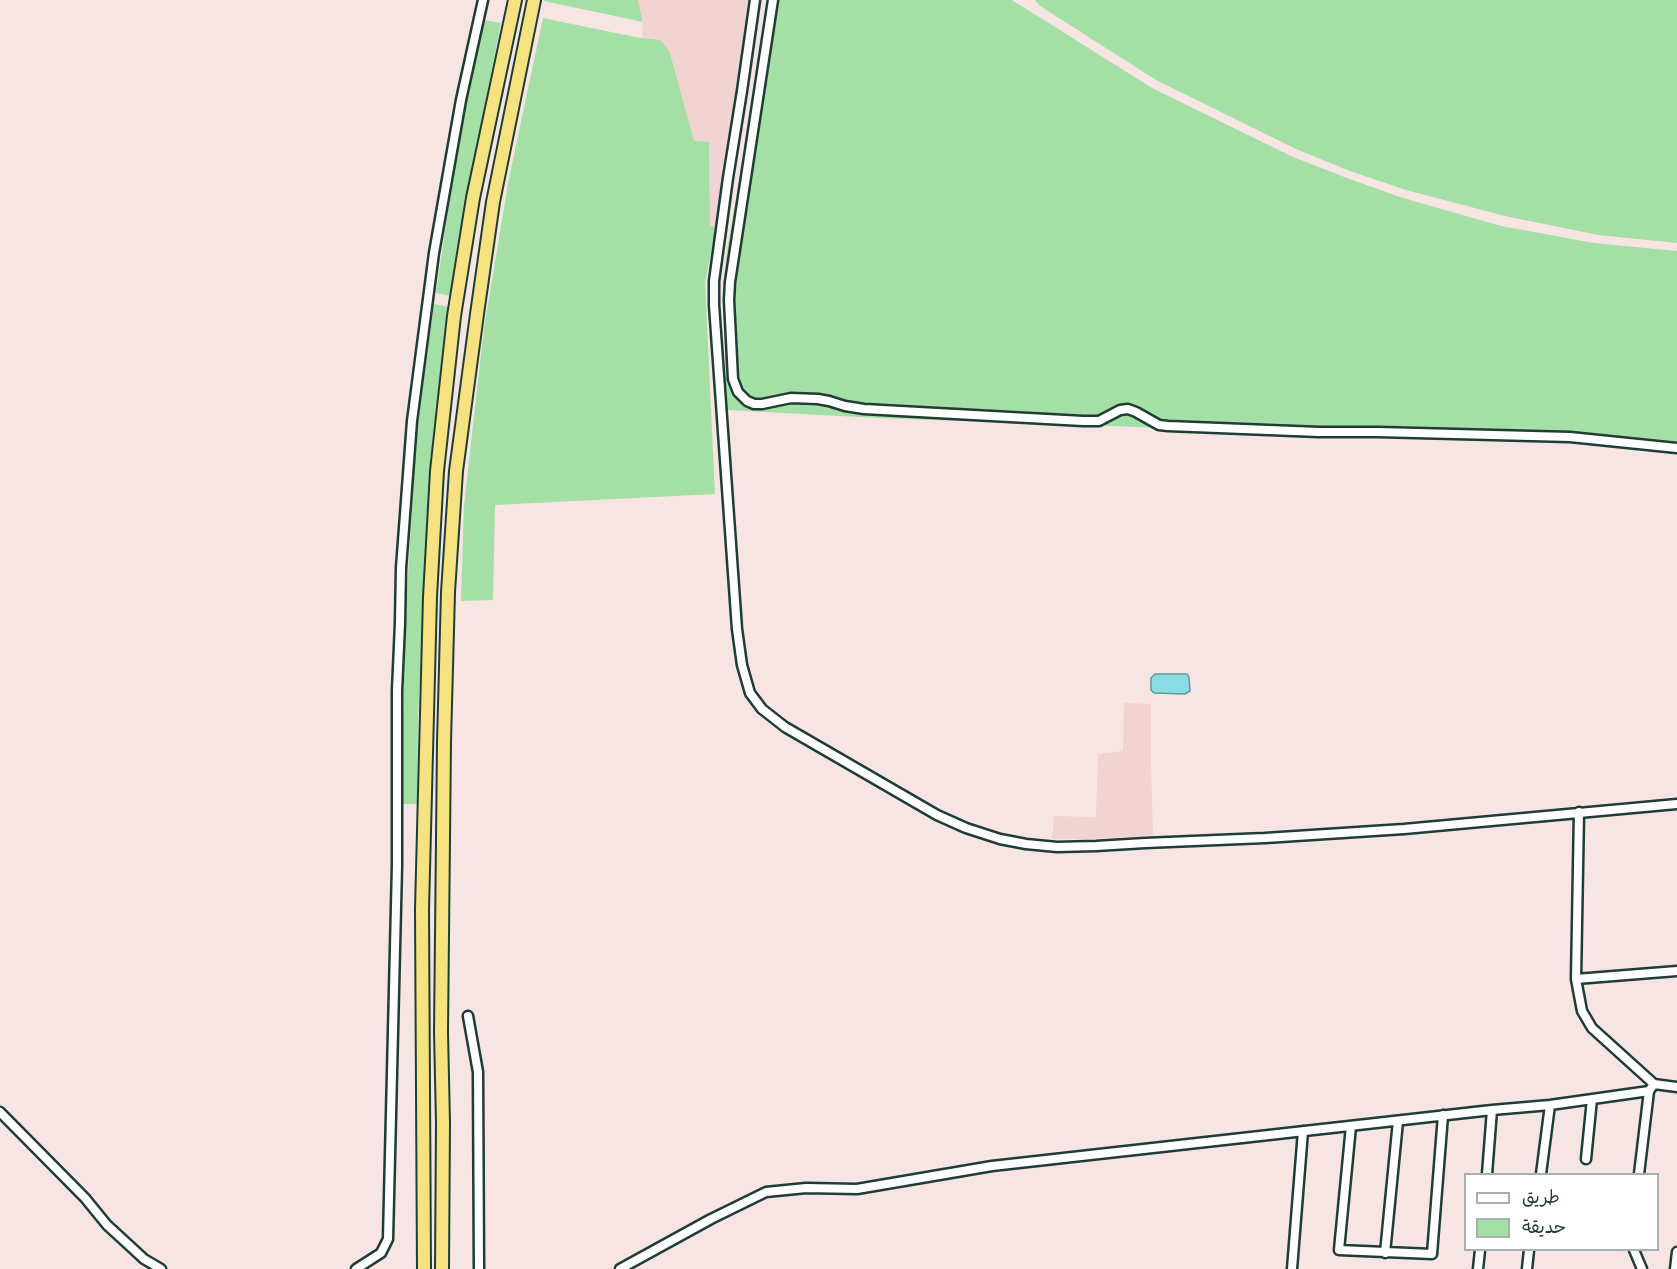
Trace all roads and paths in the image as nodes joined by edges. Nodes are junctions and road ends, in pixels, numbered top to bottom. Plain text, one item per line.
1 (483, 0) edge
2 (515, 0) edge
3 (534, 0) edge
4 (755, 0) edge
5 (773, 0) edge
6 (1677, 448) edge
7 (1677, 804) edge
8 (1580, 812) junction
9 (1677, 971) edge
10 (1576, 978) junction
11 (468, 1016) dead end
12 (1651, 1087) junction
13 (1677, 1087) edge
14 (1592, 1099) junction
15 (1550, 1105) junction
16 (1492, 1110) junction
17 (0, 1112) edge
18 (1443, 1115) junction
19 (1398, 1120) junction
20 (1351, 1126) junction
21 (1303, 1131) junction
22 (1586, 1159) dead end
23 (1487, 1173) edge
24 (1541, 1173) edge
25 (1639, 1173) edge
26 (1480, 1251) edge
27 (1529, 1251) edge
28 (1634, 1251) edge
29 (1677, 1252) edge
30 (1385, 1253) junction
31 (1292, 1268) edge
32 (160, 1269) edge
33 (356, 1269) edge
34 (424, 1269) edge
35 (442, 1269) edge
36 (479, 1269) edge
37 (620, 1269) edge
38 (1304, 1269) edge
39 (1478, 1269) edge
40 (1527, 1269) edge
41 (1642, 1269) edge
42 (1675, 1269) edge

1 - 33 street
2 - 34 highway
3 - 35 highway
4 - 8 street
5 - 6 street
7 - 8 street
8 - 10 street
9 - 10 street
10 - 12 street
11 - 36 street
12 - 13 street
12 - 14 street
12 - 25 street
14 - 15 street
14 - 22 street
15 - 16 street
15 - 24 street
16 - 18 street
16 - 23 street
17 - 32 street
18 - 19 street
18 - 30 street
19 - 20 street
19 - 30 street
20 - 21 street
20 - 30 street
21 - 31 street
21 - 37 street
26 - 39 street
27 - 40 street
28 - 41 street
29 - 42 street
31 - 38 street

